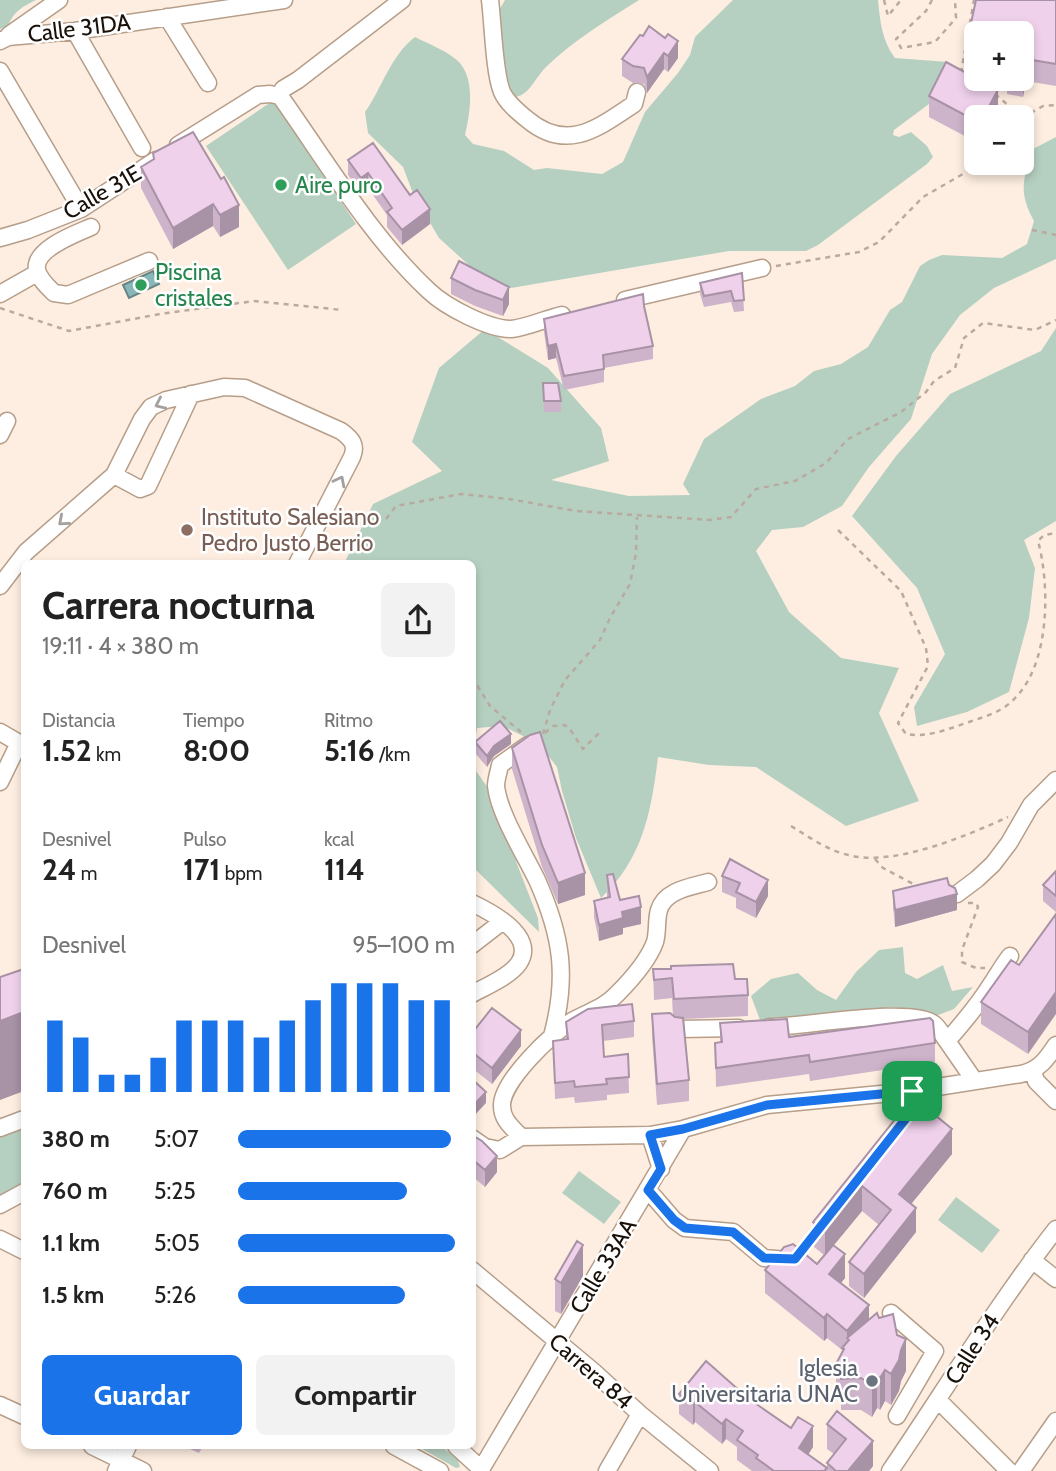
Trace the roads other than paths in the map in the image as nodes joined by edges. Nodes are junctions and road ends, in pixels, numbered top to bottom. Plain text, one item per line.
1 (59, 0) edge
2 (284, 0) edge
3 (402, 0) edge
4 (490, 0) edge
5 (167, 17) junction
6 (75, 31) junction
7 (4, 39) edge
8 (0, 71) edge
9 (208, 83) dead end
10 (637, 92) dead end
11 (280, 96) junction
12 (142, 148) dead end
13 (81, 209) junction
14 (91, 227) dead end
15 (0, 238) edge
16 (149, 261) dead end
17 (762, 268) road end
18 (37, 273) junction
19 (0, 294) edge
20 (603, 305) edge
21 (576, 311) edge
22 (191, 394) junction
23 (114, 475) junction
24 (299, 560) edge
25 (0, 586) edge
26 (0, 732) edge
27 (533, 742) edge
28 (21, 743) edge
29 (21, 746) edge
30 (1056, 780) edge
31 (0, 782) edge
32 (708, 882) dead end
33 (957, 894) edge
34 (476, 905) edge
35 (503, 921) junction
36 (476, 942) edge
37 (1010, 956) dead end
38 (476, 992) edge
39 (679, 1029) edge
40 (552, 1036) junction
41 (947, 1041) junction
42 (1056, 1045) edge
43 (1033, 1071) junction
44 (974, 1080) junction
45 (1056, 1101) edge
46 (21, 1120) edge
47 (0, 1128) edge
48 (683, 1129) junction
49 (650, 1135) junction
50 (521, 1137) junction
51 (476, 1141) edge
52 (661, 1169) junction
53 (648, 1190) junction
54 (21, 1194) edge
55 (0, 1205) edge
56 (1056, 1230) edge
57 (0, 1239) edge
58 (21, 1250) edge
59 (787, 1260) edge
60 (1032, 1260) junction
61 (476, 1273) edge
62 (1056, 1279) edge
63 (891, 1314) edge
64 (557, 1342) junction
65 (939, 1401) junction
66 (0, 1405) edge
67 (640, 1414) junction
68 (21, 1415) edge
69 (926, 1418) junction
70 (1056, 1421) edge
71 (100, 1449) edge
72 (400, 1449) edge
73 (459, 1449) edge
74 (122, 1458) edge
75 (481, 1470) edge
76 (143, 1471) edge
77 (440, 1471) edge
78 (607, 1471) edge
79 (710, 1471) edge
80 (890, 1471) edge
81 (1009, 1471) edge
82 (1021, 1471) edge

1 - 7 street
2 - 5 street, Calle 31DA
3 - 11 street
4 - 10 street
5 - 6 street, Calle 31DA
5 - 9 street
6 - 7 street, Calle 31DA
6 - 12 street
8 - 13 street
11 - 13 street, Calle 31E
11 - 21 street
13 - 15 street, Calle 31E
14 - 18 street
16 - 18 street
17 - 20 street
18 - 19 street
22 -> 23 street
22 - 23 street
24 -> 22 street
23 -> 25 street
26 - 28 street
27 - 40 street
29 - 31 street
30 - 33 street
32 - 40 street
34 - 35 street
35 - 36 street
35 - 38 street
37 - 41 street
39 - 41 street
40 - 50 street
41 - 44 street
42 - 43 street
43 - 44 street
43 - 45 street
44 - 48 street
46 - 47 street
48 - 49 street
48 - 52 street, Calle 33AA
49 - 50 street
49 - 52 street
50 - 51 street
52 - 53 street, Calle 33AA
53 - 59 street
53 - 64 street, Calle 33AA
54 - 55 street
56 - 60 street, Calle 34
57 - 58 street
60 - 62 street
60 - 65 street, Calle 34
61 - 64 street, Carrera 84
63 - 69 street
64 - 67 street, Carrera 84
64 - 75 street, Calle 33AA
65 - 69 street, Calle 34
65 - 81 street
66 - 68 street
67 - 78 street
67 - 79 street, Carrera 84
69 - 80 street, Calle 34
70 - 82 street
71 - 74 street
72 - 77 street
73 - 75 street
74 - 76 street

